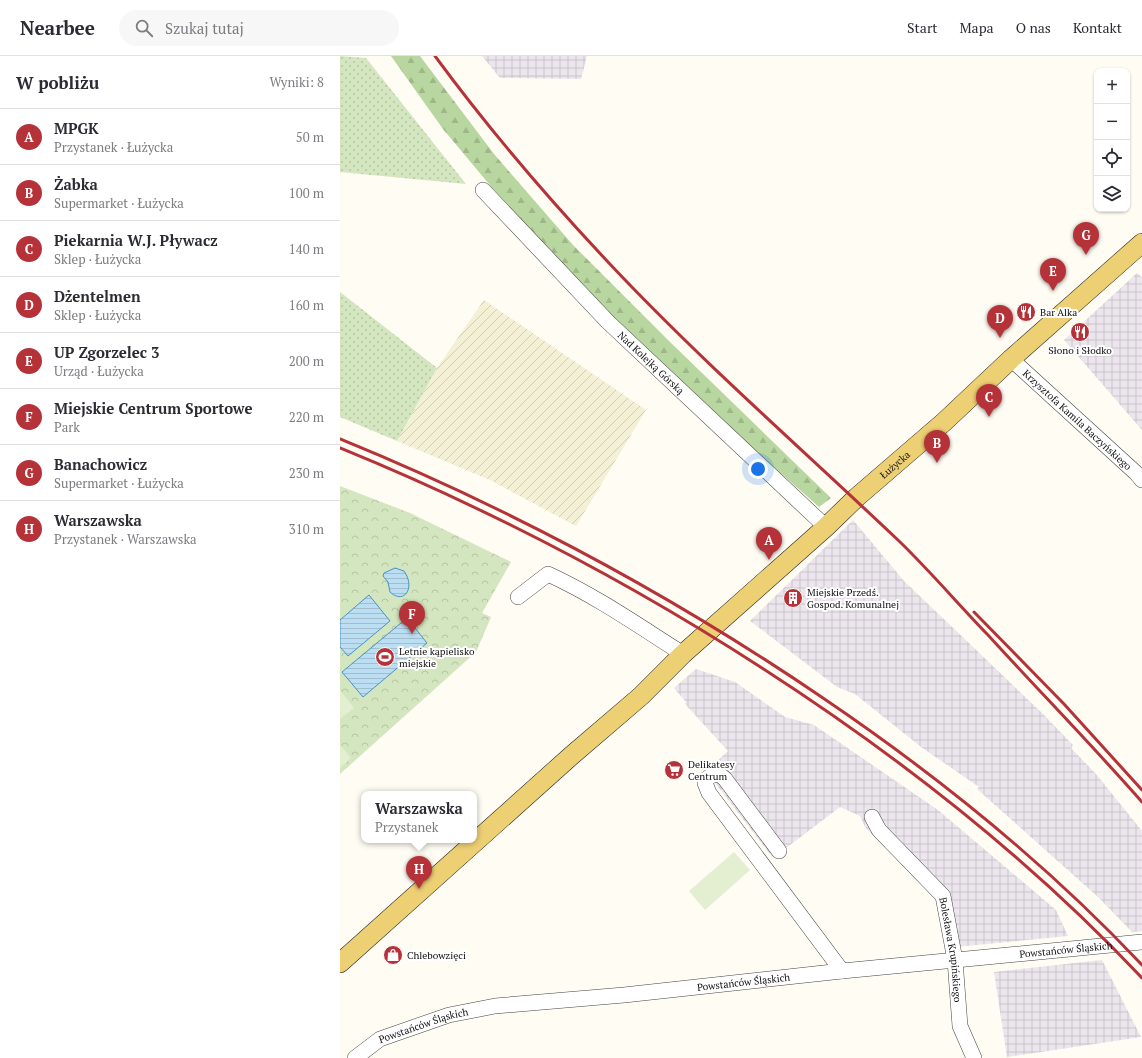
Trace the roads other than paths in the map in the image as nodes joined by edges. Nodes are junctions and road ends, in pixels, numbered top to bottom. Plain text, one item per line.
1 (483, 190) dead end
2 (1142, 243) edge
3 (1011, 359) junction
4 (1142, 480) edge
5 (826, 527) junction
6 (518, 597) dead end
7 (683, 654) junction
8 (872, 817) dead end
9 (477, 840) edge
10 (474, 843) edge
11 (779, 851) dead end
12 (1142, 942) edge
13 (955, 960) junction
14 (340, 963) edge
15 (842, 971) junction
16 (355, 1058) edge
17 (974, 1058) edge

1 - 5 street, Nad Kolejką Górską
2 - 3 main road, Łużycka
3 - 4 street, Krzysztofa Kamila Baczyńskiego
3 - 5 main road, Łużycka
5 - 7 main road, Łużycka
6 - 7 street
7 - 9 main road, Łużycka
8 - 13 street, Bolesława Krupińskiego
10 - 14 main road, Łużycka
11 - 15 street
12 - 13 street, Powstańców Śląskich
13 - 15 street, Powstańców Śląskich
13 - 17 street, Bolesława Krupińskiego
15 - 16 street, Powstańców Śląskich

